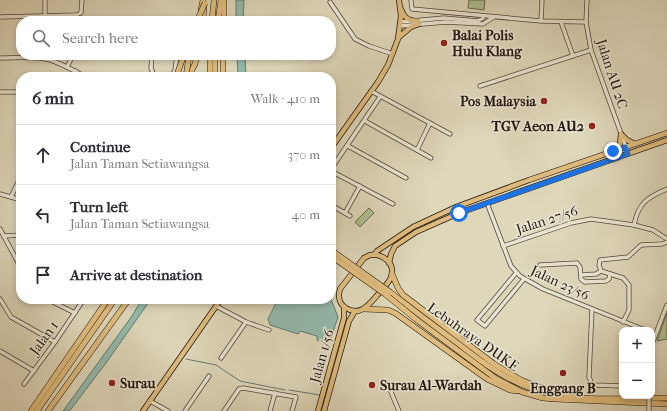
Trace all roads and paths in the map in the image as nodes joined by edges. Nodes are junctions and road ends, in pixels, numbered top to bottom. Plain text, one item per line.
1 (45, 0) edge
2 (82, 0) edge
3 (204, 0) edge
4 (214, 0) edge
5 (222, 0) edge
6 (411, 0) edge
7 (542, 0) edge
8 (587, 0) edge
9 (330, 2) dead end
10 (399, 2) edge
11 (0, 16) edge
12 (23, 16) joint
13 (45, 16) junction
14 (199, 16) edge
15 (203, 16) edge
16 (212, 16) edge
17 (219, 16) edge
18 (224, 16) edge
19 (484, 16) junction
20 (494, 16) junction
21 (541, 21) junction
22 (561, 22) junction
23 (586, 22) junction
24 (418, 23) junction
25 (400, 24) junction
26 (398, 39) junction
27 (591, 50) junction
28 (393, 54) junction
29 (573, 56) junction
30 (16, 57) edge
31 (0, 58) edge
32 (50, 60) edge
33 (70, 60) edge
34 (152, 60) edge
35 (182, 60) edge
36 (189, 60) edge
37 (196, 60) edge
38 (210, 60) edge
39 (215, 60) edge
40 (223, 60) edge
41 (177, 61) joint
42 (67, 67) junction
43 (76, 71) edge
44 (152, 72) edge
45 (174, 72) edge
46 (177, 72) edge
47 (179, 72) edge
48 (187, 72) edge
49 (190, 72) edge
50 (210, 72) edge
51 (215, 72) edge
52 (223, 72) edge
53 (480, 86) dead end
54 (0, 92) edge
55 (16, 92) edge
56 (371, 92) junction
57 (380, 97) junction
58 (365, 121) junction
59 (430, 123) junction
60 (667, 133) edge
61 (450, 134) dead end
62 (621, 134) junction
63 (667, 140) edge
64 (336, 141) edge
65 (635, 144) junction
66 (348, 146) junction
67 (625, 147) junction
68 (416, 150) junction
69 (613, 151) junction
70 (628, 154) junction
71 (431, 158) dead end
72 (336, 163) edge
73 (336, 173) edge
74 (406, 178) dead end
75 (16, 186) edge
76 (360, 186) junction
77 (667, 189) edge
78 (0, 194) edge
79 (11, 197) junction
80 (16, 198) edge
81 (486, 203) junction
82 (393, 204) dead end
83 (336, 208) edge
84 (345, 213) junction
85 (350, 216) dead end
86 (634, 225) junction
87 (0, 229) edge
88 (16, 235) edge
89 (5, 236) junction
90 (667, 240) edge
91 (503, 246) junction
92 (336, 254) edge
93 (374, 254) junction
94 (16, 258) edge
95 (336, 260) edge
96 (389, 263) junction
97 (540, 265) dead end
98 (601, 271) junction
99 (516, 273) junction
100 (392, 274) junction
101 (610, 274) junction
102 (581, 275) junction
103 (524, 279) junction
104 (0, 299) edge
105 (57, 304) edge
106 (81, 304) edge
107 (105, 304) edge
108 (112, 304) edge
109 (115, 304) edge
110 (125, 304) edge
111 (667, 304) edge
112 (216, 306) joint
113 (344, 307) junction
114 (364, 308) junction
115 (592, 309) junction
116 (355, 311) junction
117 (75, 313) junction
118 (105, 314) junction
119 (246, 322) junction
120 (623, 322) junction
121 (634, 327) edge
122 (268, 330) dead end
123 (655, 331) edge
124 (56, 342) junction
125 (1, 354) edge
126 (221, 358) dead end
127 (34, 370) junction
128 (209, 376) dead end
129 (24, 384) dead end
130 (619, 386) edge
131 (391, 392) dead end
132 (522, 392) junction
133 (275, 394) junction
134 (582, 398) junction
135 (667, 398) edge
136 (649, 399) edge
137 (150, 401) junction
138 (667, 404) edge
139 (31, 411) edge
140 (37, 411) edge
141 (48, 411) edge
142 (143, 411) edge
143 (168, 411) edge
144 (185, 411) edge
145 (224, 411) edge
146 (270, 411) edge
147 (292, 411) edge
148 (318, 411) edge
149 (324, 411) edge
150 (399, 411) edge
151 (649, 411) edge

1 - 13 street
2 - 13 street
3 - 14 highway, bridge
3 - 15 highway
4 - 16 highway
5 - 17 highway
5 - 18 highway
6 - 19 street
7 - 21 street
8 - 23 street, Jalan AU 2C
9 - 28 street
10 - 24 main road
10 - 25 main road
11 - 12 street
12 - 13 street
19 - 20 street
19 - 24 street
20 - 21 street
20 - 24 street
21 - 22 street
22 - 23 street
22 - 29 street
23 - 27 street, Jalan AU 2C
24 - 25 street
24 - 26 main road
25 - 26 main road
26 - 28 main road
27 - 29 street
27 - 62 street, Jalan AU 2C
28 - 56 main road
29 - 53 street
30 - 31 street
32 - 42 street
33 - 42 street
34 - 44 street
35 - 47 highway, bridge
36 - 48 highway, bridge
37 - 49 highway
38 - 50 highway
39 - 51 highway
40 - 52 highway
41 - 45 street
41 - 46 street
42 - 43 street
54 - 55 street
56 - 57 street
56 - 64 main road
57 - 58 street
57 - 59 street
58 - 66 street
58 - 68 street
59 - 61 street
59 - 68 street
60 - 65 main road
62 - 65 main road
62 - 67 street, Jalan AU 2C
62 - 69 main road
63 - 70 main road
65 - 67 main road
66 - 72 street
66 - 74 street
67 - 69 main road
67 - 70 street, Jalan AU 2C
68 - 71 street
69 - 93 main road
70 - 81 main road
73 - 76 street
75 - 79 street
76 - 82 street
76 - 84 street
77 - 86 street
78 - 79 street
79 - 80 street
81 - 91 street, Jalan 23/56
81 - 96 main road
83 - 84 street
84 - 85 street
86 - 90 street, Jalan 27/56
86 - 91 street, Jalan 27/56
87 - 89 street
88 - 89 street
89 - 94 street
90 - 98 street
91 - 99 street, Jalan 23/56
92 - 134 highway, Lebuhraya DUKE, bridge
93 - 96 main road
93 - 113 main road, Jalan 1/56
95 - 132 highway, Lebuhraya DUKE, bridge
96 - 100 main road
97 - 102 street
98 - 101 street
98 - 102 street
99 - 103 street, Jalan 23/56
99 - 103 street
100 - 114 main road
100 - 134 highway
101 - 102 street
101 - 120 street
103 - 115 street, Jalan 23/56
104 - 124 street
105 - 117 street
106 - 117 street, Jalan 1
107 - 139 highway
108 - 118 highway
109 - 118 highway
110 - 141 highway
111 - 123 street
112 - 119 street
112 - 137 main road
113 - 116 main road
113 - 148 main road, Jalan 1/56
114 - 116 main road
114 - 132 highway
115 - 120 street, Jalan 23/56
115 - 130 street
116 - 149 main road, Jalan 1/56
117 - 124 street, Jalan 1
118 - 140 highway
119 - 122 street
119 - 126 street
120 - 121 street, Jalan 23/56
124 - 127 street, Jalan 1
125 - 127 street
127 - 129 street, Jalan 1
128 - 144 street
131 - 150 street
132 - 138 highway, Lebuhraya DUKE
133 - 145 street
133 - 146 street
133 - 147 street
134 - 135 highway, Lebuhraya DUKE
136 - 151 street, bridge
137 - 142 main road
137 - 143 street

